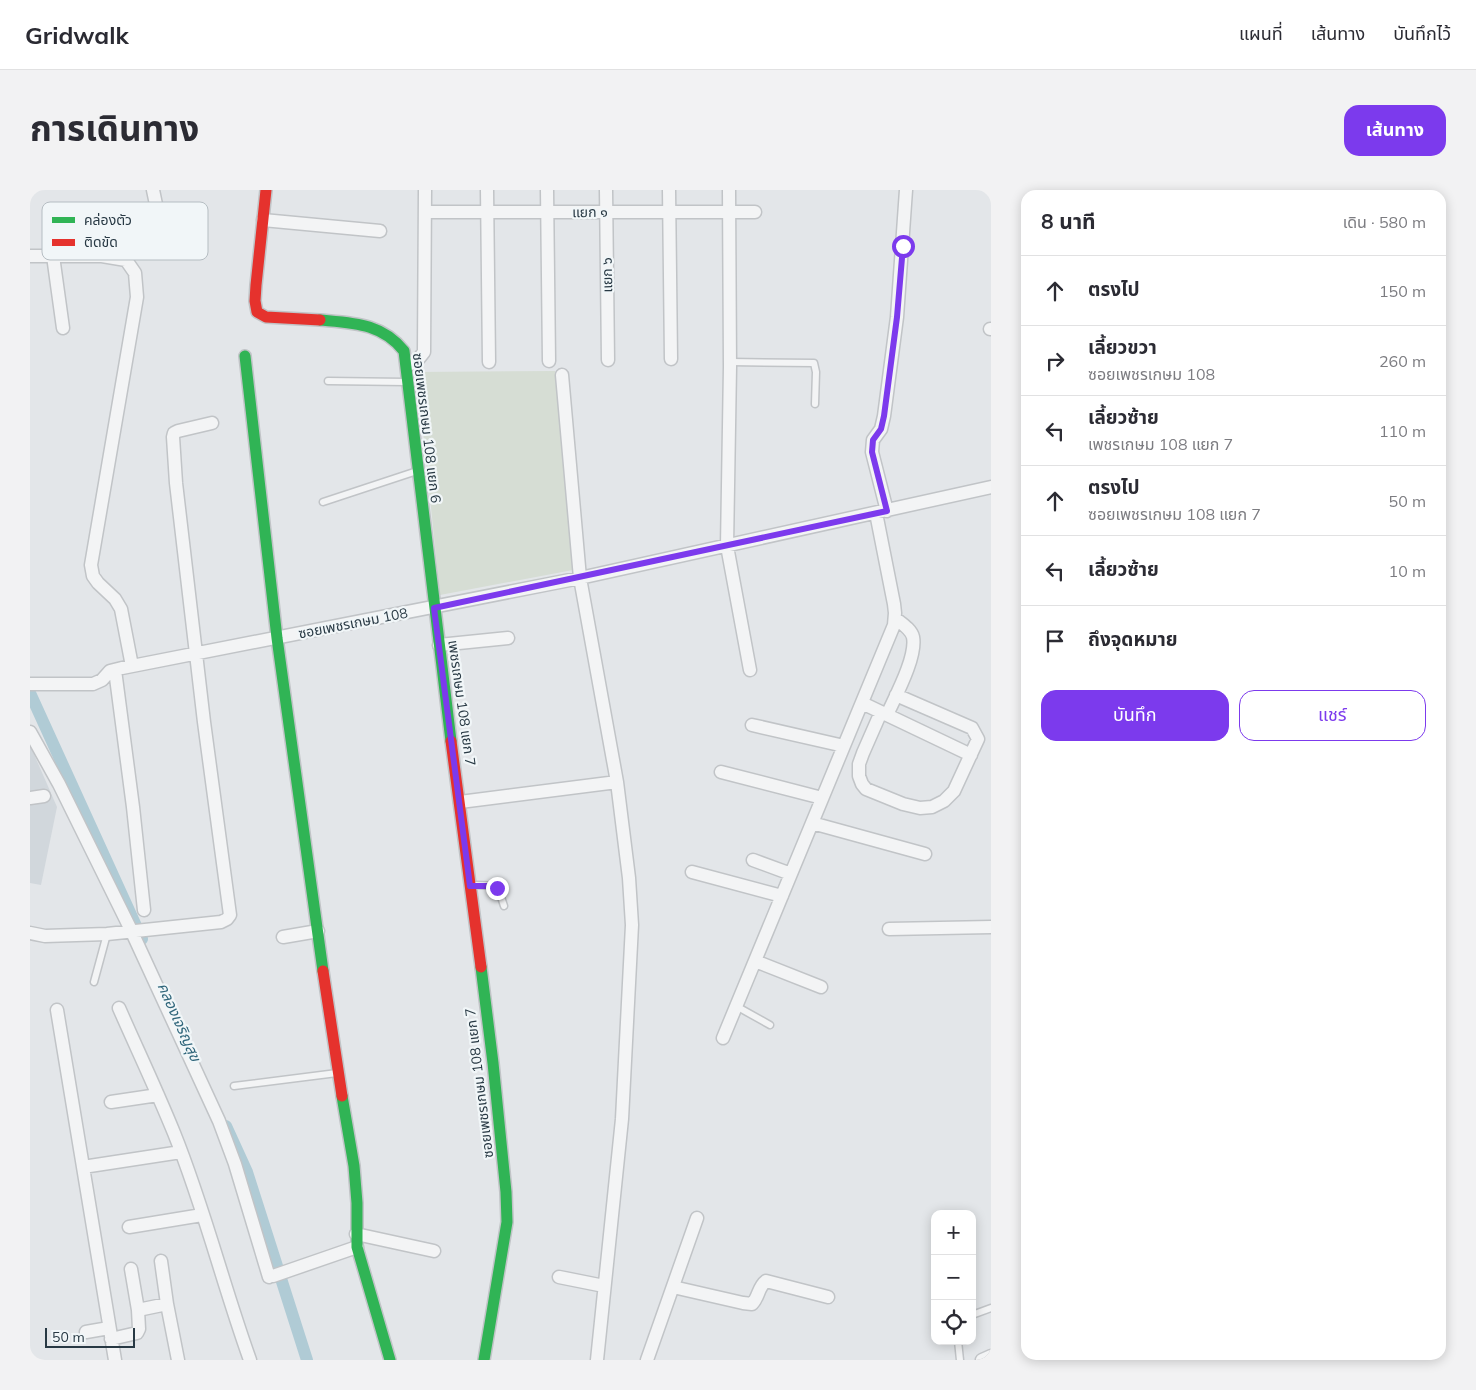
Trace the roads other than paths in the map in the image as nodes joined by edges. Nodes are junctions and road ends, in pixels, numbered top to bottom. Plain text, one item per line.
1 (266, 190) edge
2 (425, 190) edge
3 (488, 190) edge
4 (547, 190) edge
5 (606, 190) edge
6 (669, 190) edge
7 (729, 190) edge
8 (906, 190) edge
9 (607, 211) junction
10 (730, 211) junction
11 (425, 212) junction
12 (487, 212) junction
13 (547, 212) junction
14 (669, 212) junction
15 (755, 212) dead end
16 (263, 220) junction
17 (380, 231) dead end
18 (54, 260) edge
19 (126, 260) edge
20 (62, 328) dead end
21 (245, 356) dead end
22 (671, 359) dead end
23 (608, 360) dead end
24 (549, 361) dead end
25 (489, 362) dead end
26 (730, 362) junction
27 (407, 365) junction
28 (562, 374) dead end
29 (328, 381) dead end
30 (408, 382) junction
31 (815, 404) dead end
32 (212, 423) dead end
33 (418, 470) junction
34 (991, 487) edge
35 (323, 502) dead end
36 (882, 512) junction
37 (727, 546) junction
38 (580, 578) junction
39 (434, 608) junction
40 (895, 618) junction
41 (277, 638) junction
42 (508, 638) dead end
43 (439, 645) junction
44 (197, 654) junction
45 (132, 666) junction
46 (115, 670) junction
47 (750, 670) dead end
48 (35, 684) edge
49 (896, 695) junction
50 (862, 703) junction
51 (884, 714) junction
52 (752, 724) dead end
53 (30, 732) edge
54 (844, 746) junction
55 (971, 756) junction
56 (721, 772) dead end
57 (617, 782) junction
58 (44, 796) dead end
59 (30, 798) edge
60 (822, 798) junction
61 (460, 802) junction
62 (812, 823) junction
63 (925, 854) dead end
64 (753, 860) dead end
65 (692, 872) dead end
66 (791, 874) junction
67 (470, 886) junction
68 (782, 896) junction
69 (504, 906) dead end
70 (144, 910) dead end
71 (991, 927) edge
72 (889, 929) dead end
73 (134, 930) junction
74 (318, 932) junction
75 (30, 934) edge
76 (107, 934) junction
77 (283, 936) dead end
78 (755, 961) junction
79 (94, 982) dead end
80 (821, 987) dead end
81 (736, 1006) junction
82 (119, 1008) dead end
83 (56, 1010) dead end
84 (770, 1025) dead end
85 (723, 1038) dead end
86 (338, 1072) junction
87 (234, 1086) dead end
88 (158, 1095) junction
89 (111, 1102) dead end
90 (181, 1152) junction
91 (83, 1167) junction
92 (202, 1215) junction
93 (697, 1218) dead end
94 (129, 1227) dead end
95 (356, 1234) junction
96 (357, 1247) junction
97 (434, 1251) dead end
98 (161, 1261) dead end
99 (131, 1269) dead end
100 (559, 1277) dead end
101 (604, 1286) junction
102 (673, 1287) junction
103 (828, 1296) dead end
104 (167, 1304) junction
105 (991, 1308) edge
106 (138, 1310) junction
107 (976, 1314) edge
108 (86, 1332) dead end
109 (110, 1334) junction
110 (958, 1345) edge
111 (991, 1356) edge
112 (115, 1360) edge
113 (178, 1360) edge
114 (250, 1360) edge
115 (390, 1360) edge
116 (484, 1360) edge
117 (596, 1360) edge
118 (648, 1360) edge
119 (960, 1360) edge
120 (982, 1360) edge

1 - 16 street, ซอยเพชรเกษม 108 แยก 6
2 - 11 street
3 - 12 street
4 - 13 street
5 - 9 street, แยก ๖
6 - 14 street
7 - 10 street
8 - 36 street
9 - 13 street, แยก ๑
9 - 14 street, แยก ๑
9 - 23 street, แยก ๖
10 - 14 street, แยก ๑
10 - 15 street, แยก ๑
10 - 26 street
11 - 12 street, แยก ๑
11 - 27 street
12 - 13 street, แยก ๑
12 - 25 street
13 - 24 street
14 - 22 street
16 - 17 street
16 - 27 street, ซอยเพชรเกษม 108 แยก 6
18 - 20 street
19 - 45 street
21 - 41 street
26 - 31 lane
26 - 37 street
27 - 30 street, ซอยเพชรเกษม 108 แยก 6
28 - 38 street
29 - 30 lane
30 - 33 street, ซอยเพชรเกษม 108 แยก 6
32 - 44 street
33 - 35 lane
33 - 39 street, ซอยเพชรเกษม 108 แยก 6
34 - 36 street, ซอยเพชรเกษม 108
36 - 37 street, ซอยเพชรเกษม 108
36 - 40 street
37 - 38 street, ซอยเพชรเกษม 108
37 - 47 street
38 - 39 street, ซอยเพชรเกษม 108
38 - 57 street
39 - 41 street, ซอยเพชรเกษม 108
39 - 43 street, เพชรเกษม 108 แยก 7
40 - 49 street
40 - 50 street
41 - 44 street, ซอยเพชรเกษม 108
41 - 74 street
42 - 43 street
43 - 61 street, เพชรเกษม 108 แยก 7
44 - 45 street, ซอยเพชรเกษม 108
44 - 73 street
45 - 46 street, ซอยเพชรเกษม 108
46 - 48 street, ซอยเพชรเกษม 108
46 - 70 street
49 - 51 street
49 - 55 street
50 - 51 street
50 - 54 street
51 - 55 street
51 - 55 street
52 - 54 street
53 - 73 street
54 - 60 street
56 - 60 street
57 - 61 street
57 - 101 street
58 - 59 street
60 - 62 street
61 - 67 street, ซอยเพชรเกษม 108 แยก 7
62 - 63 street
62 - 66 street
64 - 66 street
65 - 68 street
66 - 68 street
67 - 69 lane
67 - 116 street, ซอยเพชรเกษม 108 แยก 7
68 - 78 street
71 - 72 street
73 - 76 street
73 - 96 street
74 - 77 street
74 - 86 street
75 - 76 street
76 - 79 lane
78 - 80 street
78 - 81 street
81 - 84 lane
81 - 85 street
82 - 88 street
83 - 91 street
86 - 87 lane
86 - 95 street
88 - 89 street
88 - 90 street
90 - 91 street
90 - 92 street
91 - 109 street
92 - 94 street
92 - 114 street
93 - 102 street
95 - 96 street
95 - 97 street
96 - 115 street
98 - 104 street
99 - 106 street
100 - 101 street
101 - 117 street
102 - 103 street
102 - 118 street
104 - 106 street
104 - 113 street
105 - 107 lane
106 - 109 street
108 - 109 street
109 - 112 street
110 - 119 lane
111 - 120 street

